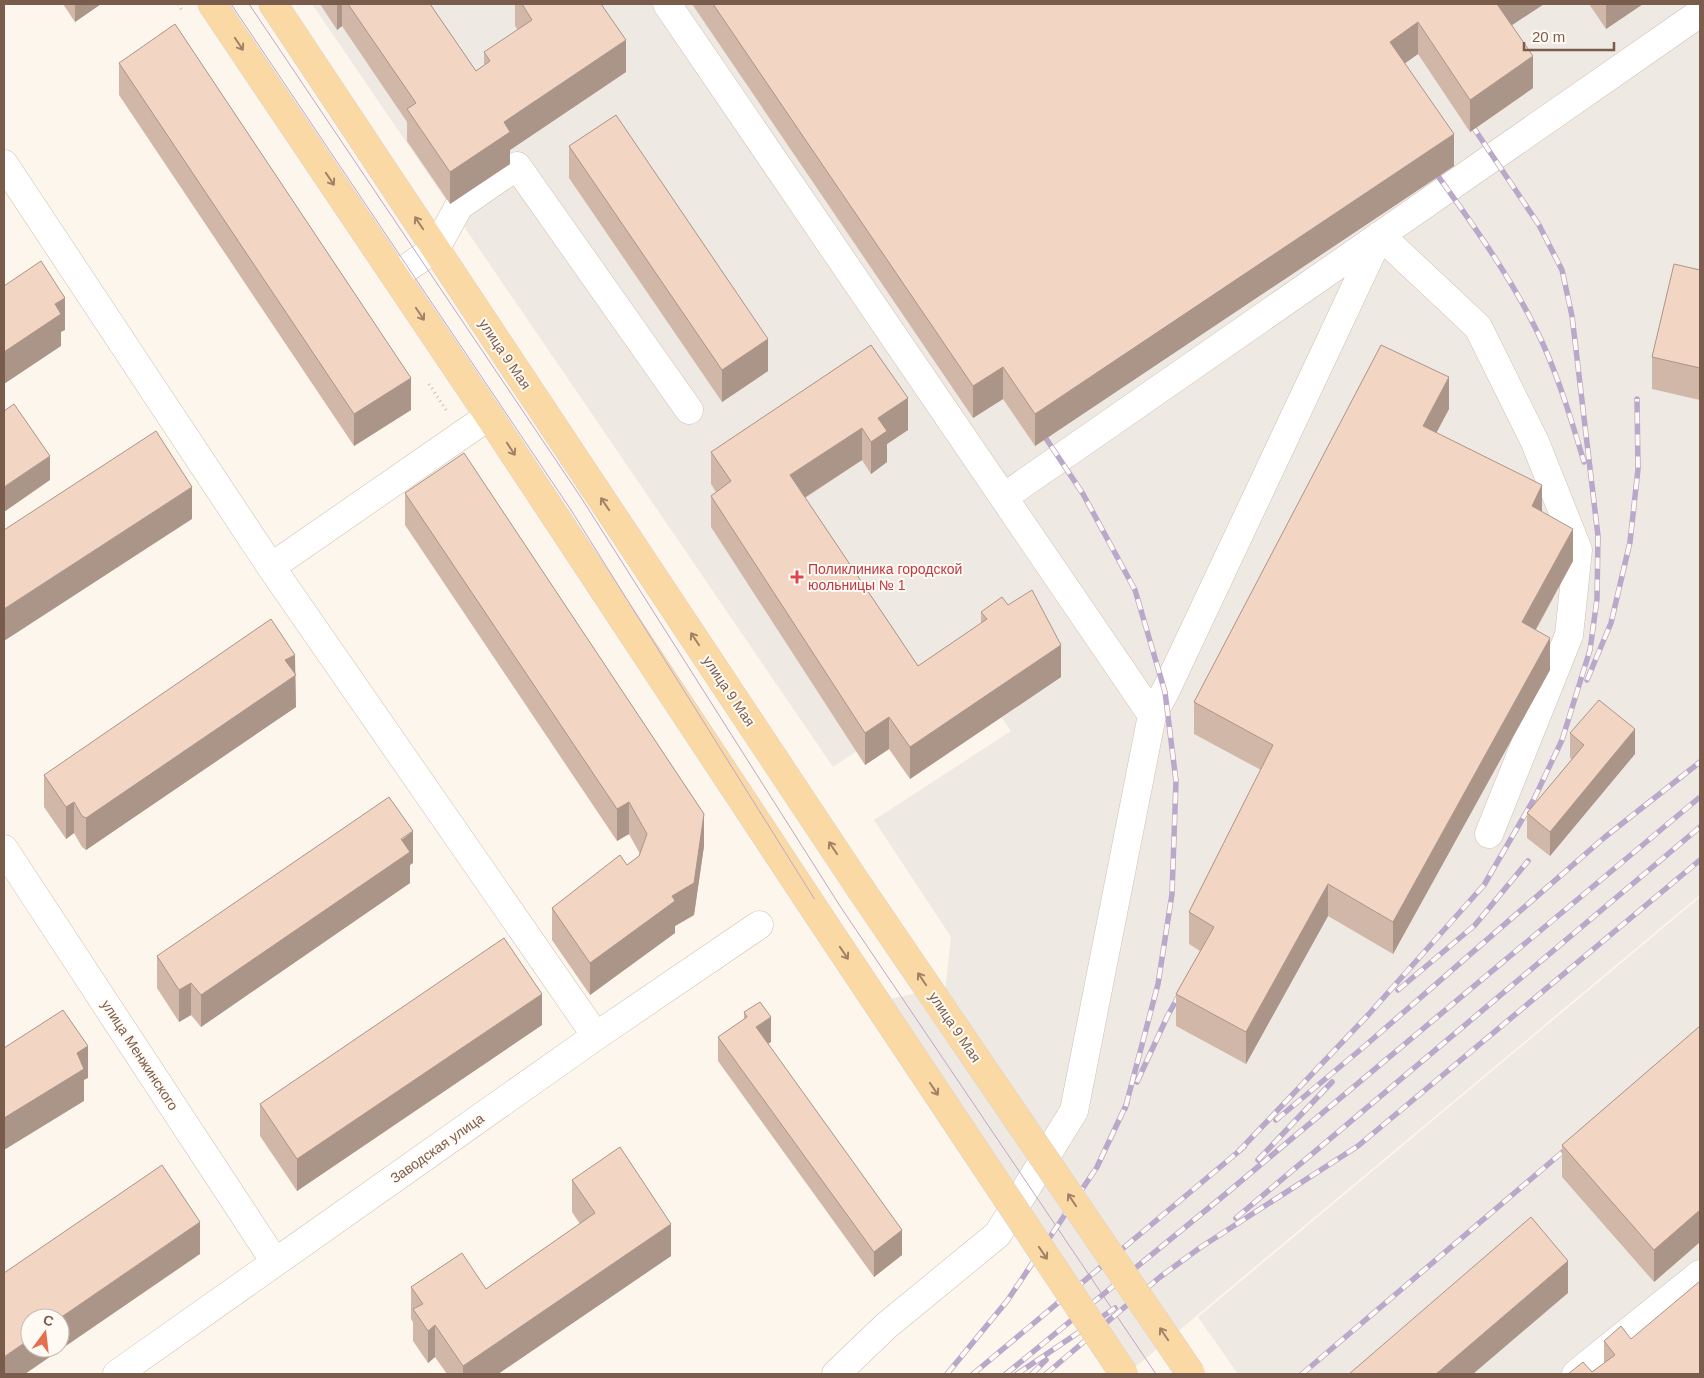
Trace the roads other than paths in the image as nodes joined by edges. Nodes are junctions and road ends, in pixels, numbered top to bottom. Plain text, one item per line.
1 (212, 4) edge
2 (273, 4) edge
3 (667, 4) edge
4 (1700, 13) edge
5 (4, 164) edge
6 (1380, 235) junction
7 (436, 248) junction
8 (395, 276) junction
9 (689, 410) dead end
10 (489, 416) junction
11 (1004, 497) junction
12 (271, 567) junction
13 (1152, 715) junction
14 (1489, 834) dead end
15 (4, 848) edge
16 (759, 925) dead end
17 (596, 1036) junction
18 (275, 1262) junction
19 (1700, 1274) edge
20 (117, 1374) edge
21 (836, 1374) edge
22 (1124, 1374) edge
23 (1191, 1374) edge
24 (1576, 1374) edge

1 -> 8 main road
7 -> 2 main road, улица 9 Мая
3 - 11 street
4 - 6 street
5 - 12 street
6 - 11 street
6 - 13 street
6 - 14 street
7 - 8 street
7 - 9 street
23 -> 7 main road, улица 9 Мая, bridge
8 -> 10 main road
10 - 12 street
10 -> 22 main road, bridge
11 - 13 street
12 - 17 street
13 - 21 street
15 - 18 street, улица Менжинского
16 - 17 street, Заводская улица
17 - 18 street, Заводская улица
18 - 20 street, Заводская улица
19 - 24 street

